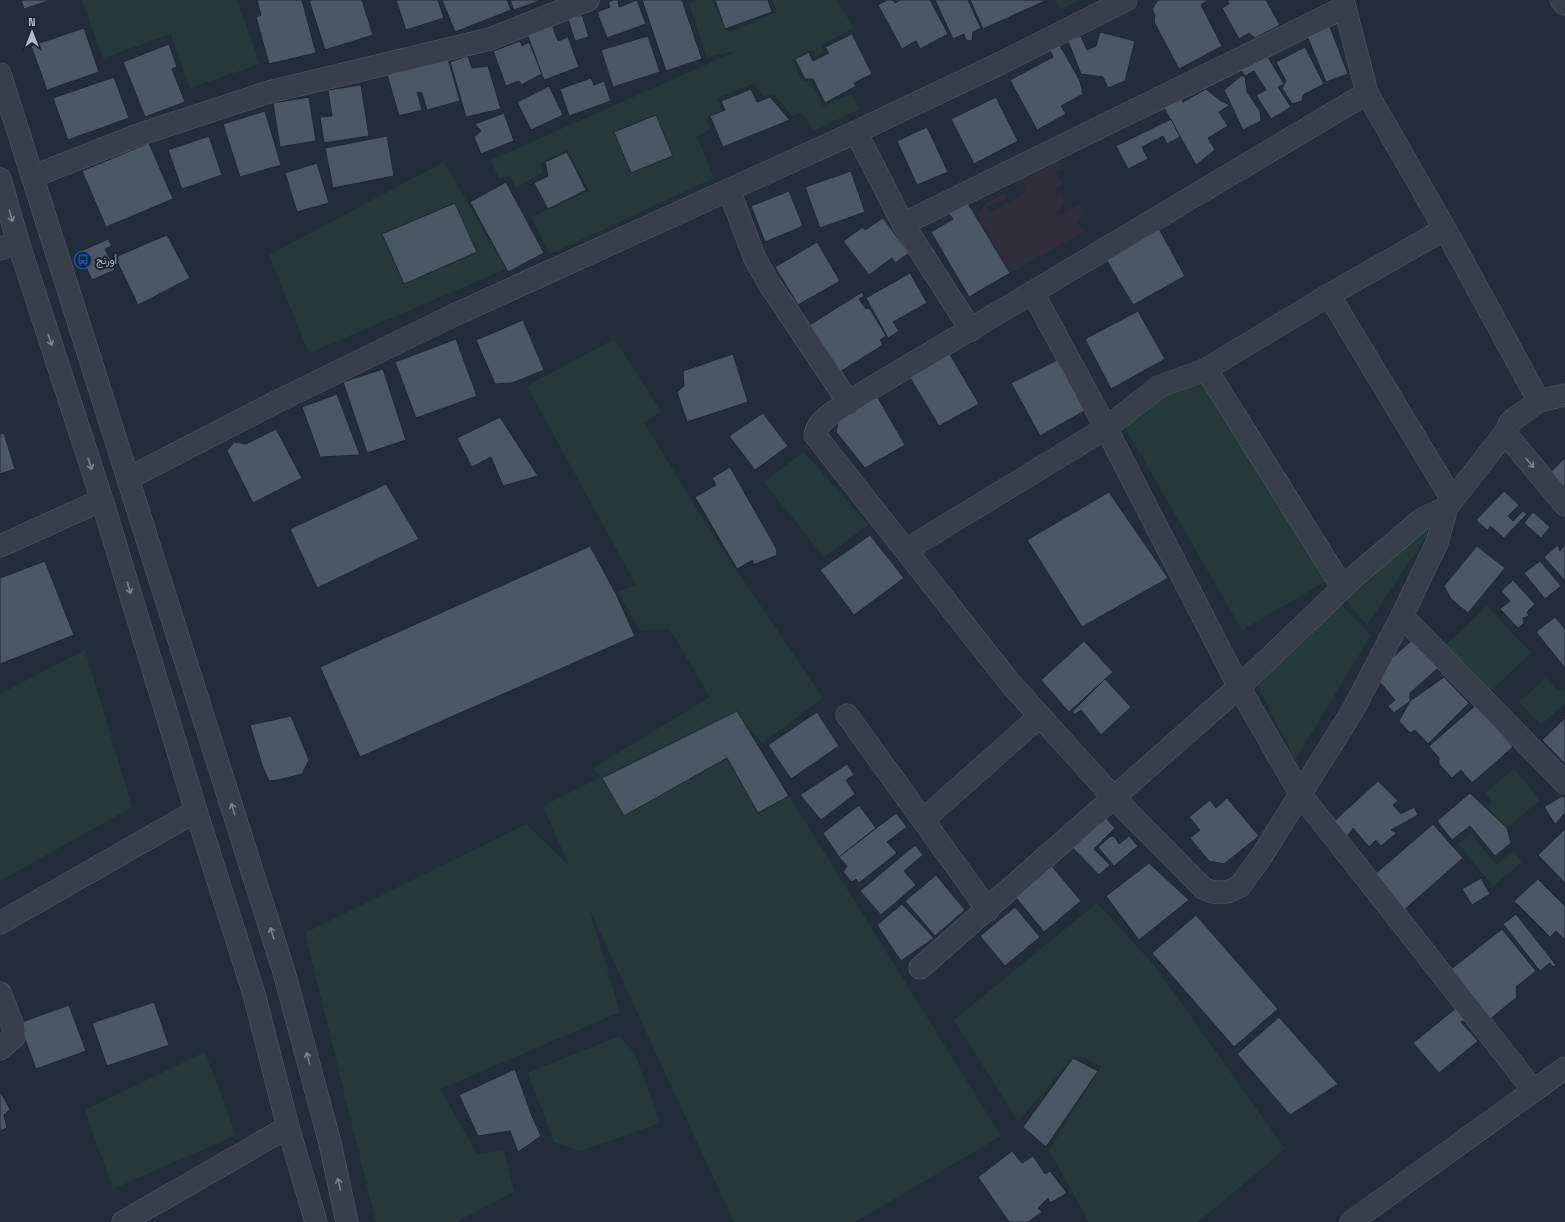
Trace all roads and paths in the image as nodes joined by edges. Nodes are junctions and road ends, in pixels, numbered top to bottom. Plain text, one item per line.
1 (588, 0) edge
2 (1126, 0) edge
3 (1561, 0) edge
4 (1344, 3) edge
5 (1565, 4) edge
6 (0, 74) edge
7 (1367, 93) junction
8 (856, 132) junction
9 (34, 176) junction
10 (0, 179) edge
11 (729, 190) junction
12 (903, 224) junction
13 (1445, 229) junction
14 (9, 246) edge
15 (1034, 293) junction
16 (1329, 295) junction
17 (971, 330) junction
18 (1206, 368) junction
19 (1565, 395) edge
20 (1539, 401) junction
21 (849, 403) junction
22 (1106, 428) junction
23 (1505, 433) junction
24 (128, 478) junction
25 (102, 500) junction
26 (1449, 503) junction
27 (1565, 505) edge
28 (0, 546) edge
29 (906, 550) junction
30 (1343, 588) junction
31 (1402, 616) junction
32 (1239, 687) junction
33 (847, 715) dead end
34 (1040, 716) junction
35 (1565, 783) edge
36 (1301, 795) junction
37 (1114, 798) junction
38 (196, 811) junction
39 (922, 820) junction
40 (988, 910) junction
41 (0, 923) edge
42 (920, 968) dead end
43 (0, 993) edge
44 (0, 1049) edge
45 (1565, 1068) edge
46 (1534, 1091) junction
47 (288, 1127) junction
48 (123, 1222) edge
49 (316, 1222) edge
50 (347, 1222) edge
51 (1351, 1222) edge

1 - 9 street
2 - 8 street
3 - 5 street
4 - 7 street
4 - 12 street
6 - 9 street
7 - 13 street
7 - 15 street
8 - 11 street
8 - 12 street
9 - 24 street
10 -> 14 street
11 - 21 street
11 - 24 street
12 - 17 street
13 - 16 street
13 - 20 street
14 -> 25 street
15 - 17 street
15 - 22 street
16 - 18 street
16 - 26 street
17 - 21 street
18 - 22 street
18 - 30 street
19 - 20 street
20 - 23 street
21 - 29 street
22 - 29 street
22 - 32 street
23 - 26 street
23 -> 27 street
50 -> 24 street
25 - 28 street
25 -> 38 street
26 - 30 street
26 - 31 street
29 - 34 street
30 - 32 street
31 - 35 street
31 - 36 street
32 - 36 street
32 - 37 street
33 - 39 street
34 - 37 street
34 - 39 street
36 - 37 street
36 - 46 street
37 - 40 street
38 - 41 street
38 - 47 street
39 - 40 street
40 - 42 street
43 - 44 street
45 - 46 street
46 - 51 street
47 - 48 street
47 - 49 street

